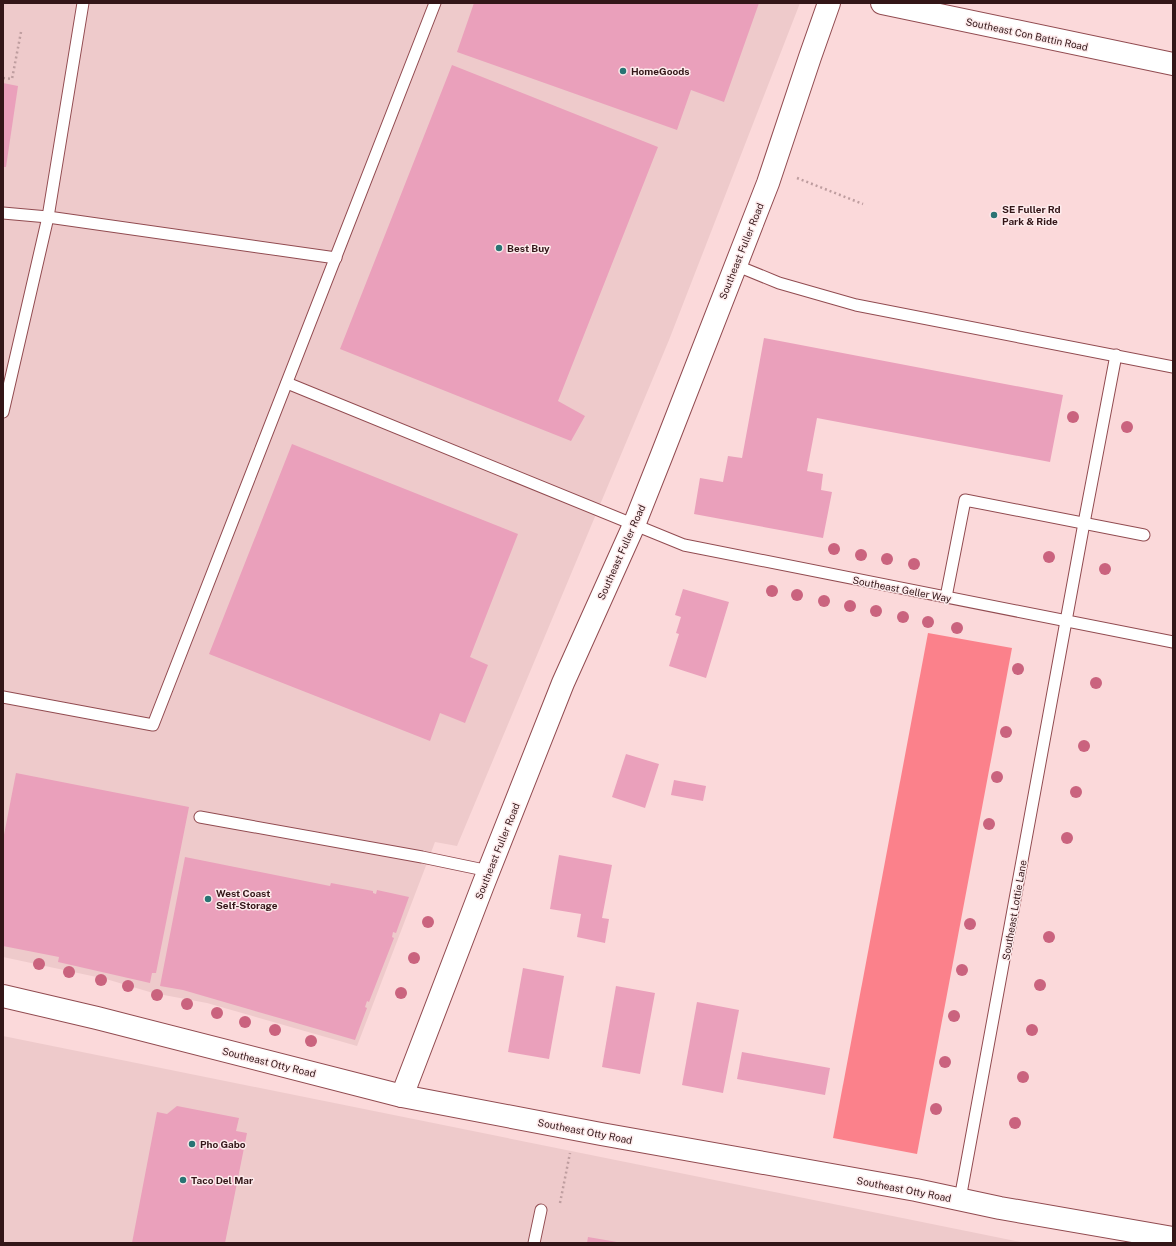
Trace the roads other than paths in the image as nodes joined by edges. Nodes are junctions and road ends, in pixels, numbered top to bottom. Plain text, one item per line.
1 (82, 3) edge
2 (435, 3) edge
3 (829, 3) edge
4 (882, 3) edge
5 (1173, 64) edge
6 (3, 213) edge
7 (48, 217) junction
8 (336, 258) junction
9 (735, 265) junction
10 (1116, 355) junction
11 (1173, 366) edge
12 (287, 383) junction
13 (3, 412) edge
14 (1084, 523) junction
15 (634, 525) junction
16 (1144, 535) dead end
17 (946, 597) junction
18 (1067, 621) junction
19 (1173, 642) edge
20 (3, 697) edge
21 (200, 816) dead end
22 (489, 872) junction
23 (3, 996) edge
24 (402, 1096) junction
25 (960, 1199) junction
26 (541, 1210) dead end
27 (1173, 1238) edge
28 (534, 1243) edge

1 - 7 lane
2 - 8 lane
3 - 9 street, Southeast Fuller Road
4 - 5 street, Southeast Con Battin Road
6 - 7 lane
7 - 8 lane
7 - 13 lane
8 - 12 lane
9 - 10 lane
9 - 15 street, Southeast Fuller Road
10 - 11 lane
10 - 14 lane, Southeast Lottie Lane
12 - 15 lane, Southeast Geller Way
12 - 20 lane
14 - 16 lane
14 - 17 lane
14 - 18 lane, Southeast Lottie Lane
15 - 17 lane, Southeast Geller Way
15 - 22 street, Southeast Fuller Road
17 - 18 lane, Southeast Geller Way
18 - 19 lane, Southeast Geller Way
18 - 25 lane, Southeast Lottie Lane
21 - 22 lane
22 - 24 street, Southeast Fuller Road
23 - 24 street, Southeast Otty Road
24 - 25 street, Southeast Otty Road
25 - 27 street, Southeast Otty Road
26 - 28 lane

